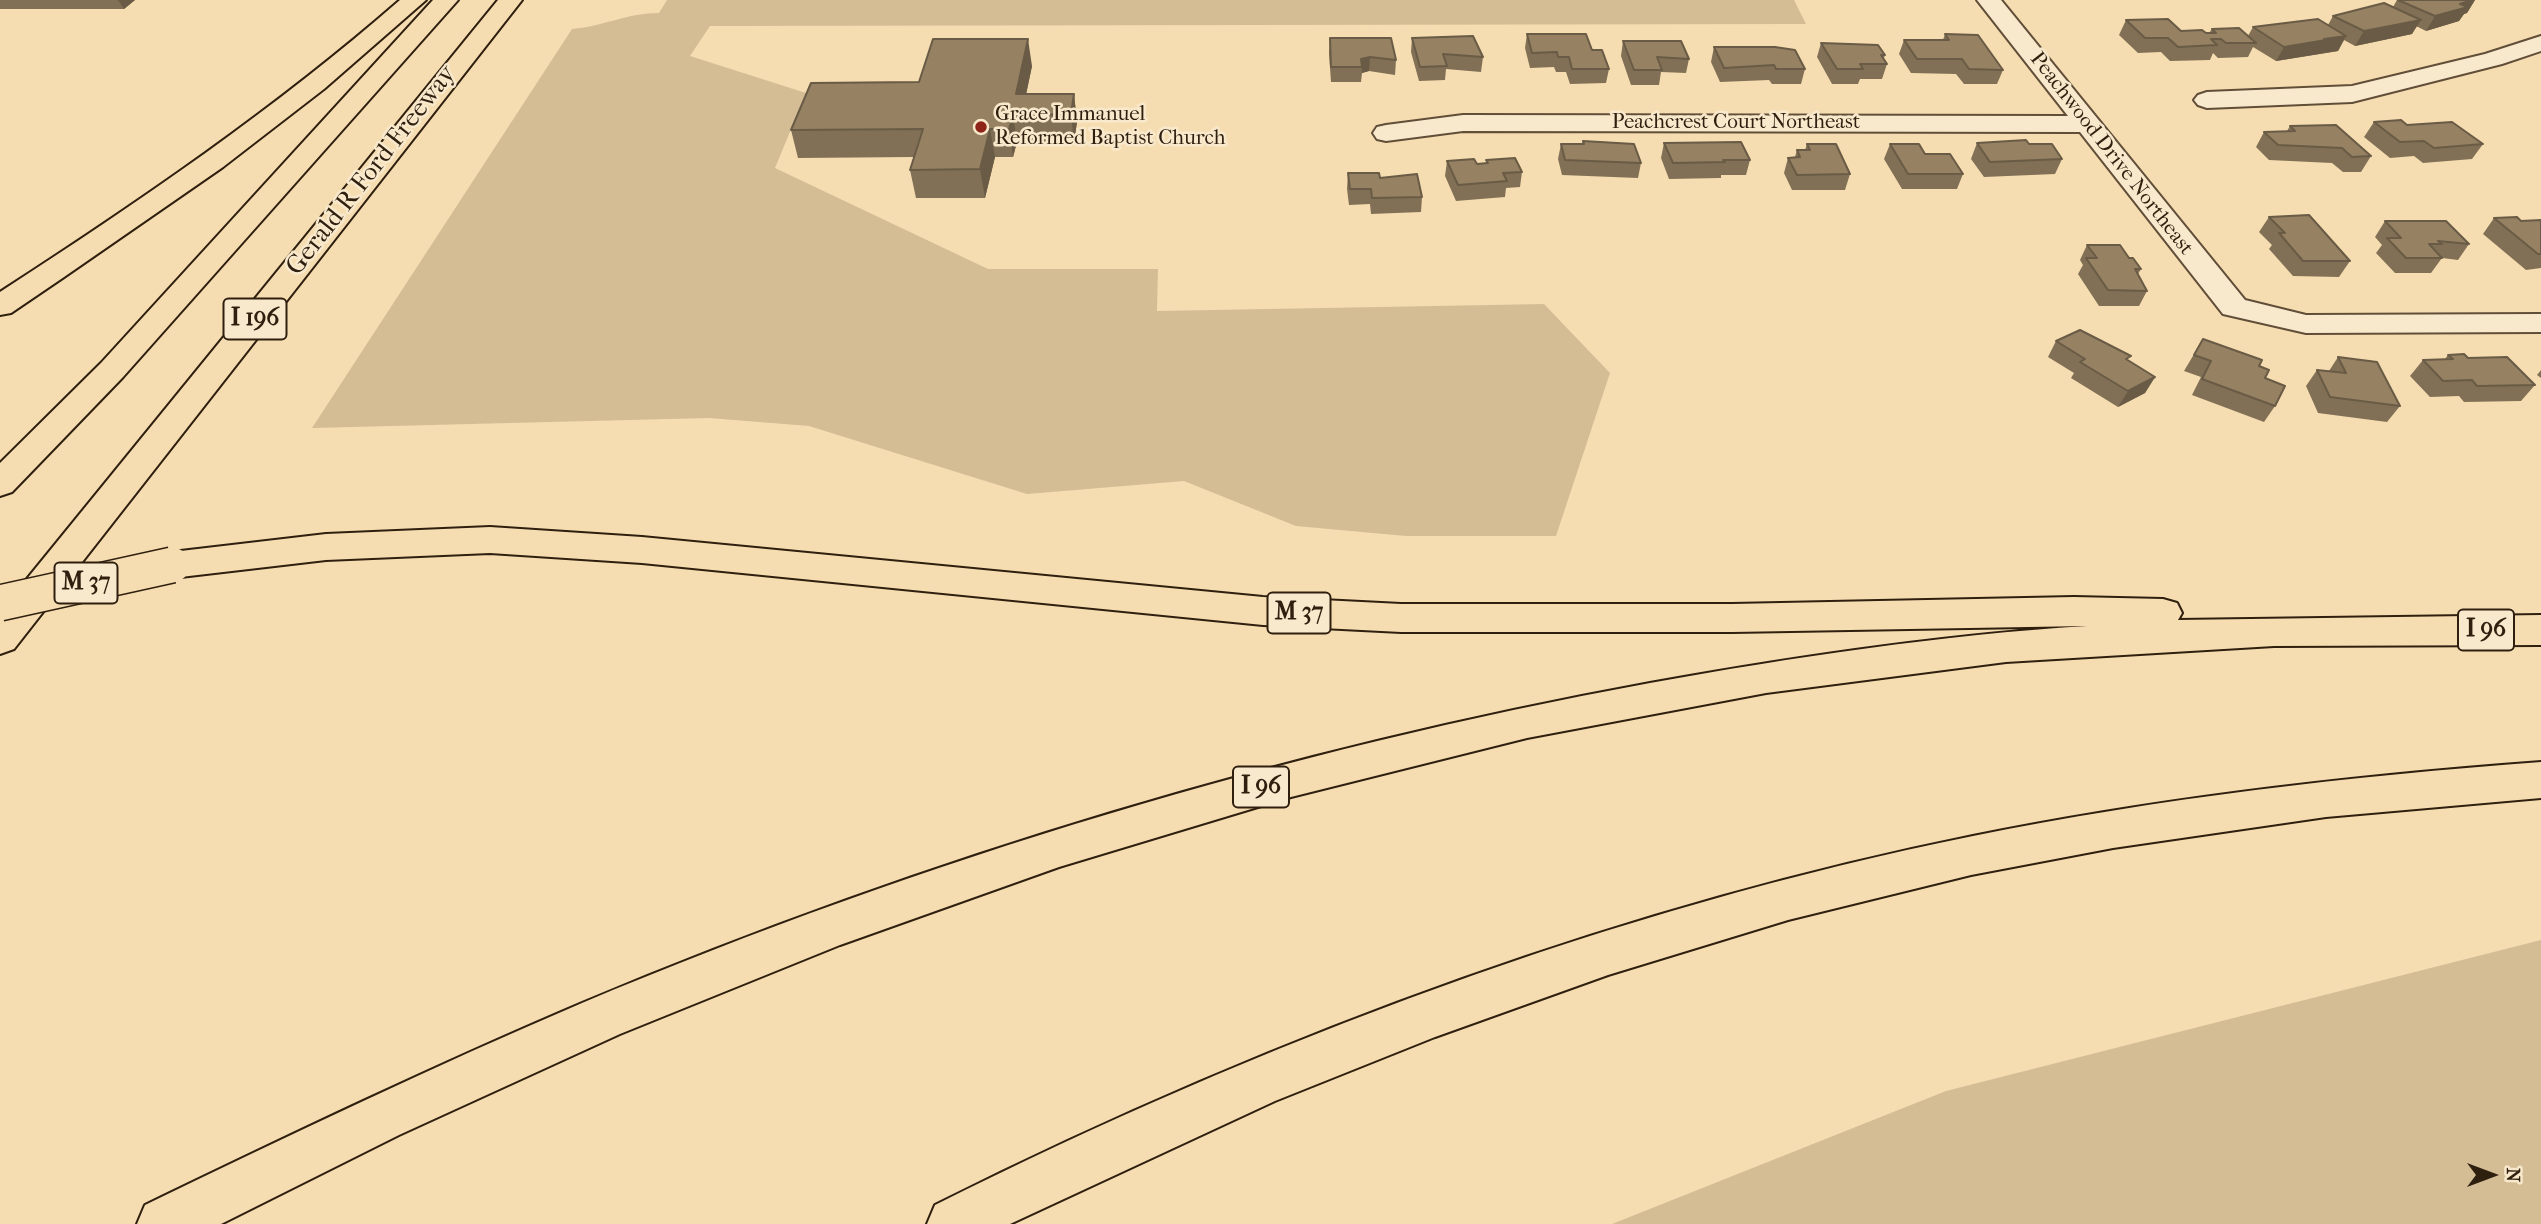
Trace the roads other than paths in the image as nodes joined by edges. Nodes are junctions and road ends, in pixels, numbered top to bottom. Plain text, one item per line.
1 (414, 0) edge
2 (446, 0) edge
3 (510, 0) edge
4 (1989, 0) edge
5 (2541, 43) edge
6 (2207, 100) dead end
7 (2087, 124) junction
8 (1386, 133) dead end
9 (0, 306) edge
10 (2541, 323) edge
11 (0, 484) edge
12 (0, 603) edge
13 (2430, 630) junction
14 (2541, 630) edge
15 (0, 639) edge
16 (2541, 780) edge
17 (164, 1224) edge
18 (954, 1224) edge

1 - 9 highway
2 - 11 highway, Gerald R Ford Freeway / I 196
3 - 15 highway, Gerald R Ford Freeway / I 196
4 - 7 street, Peachwood Drive Northeast
5 - 6 street
7 - 8 street, Peachcrest Court Northeast
7 - 10 street, Peachwood Drive Northeast
12 - 13 highway, M 37, bridge
13 - 14 highway, I 96
13 - 17 highway, I 96
16 - 18 highway

